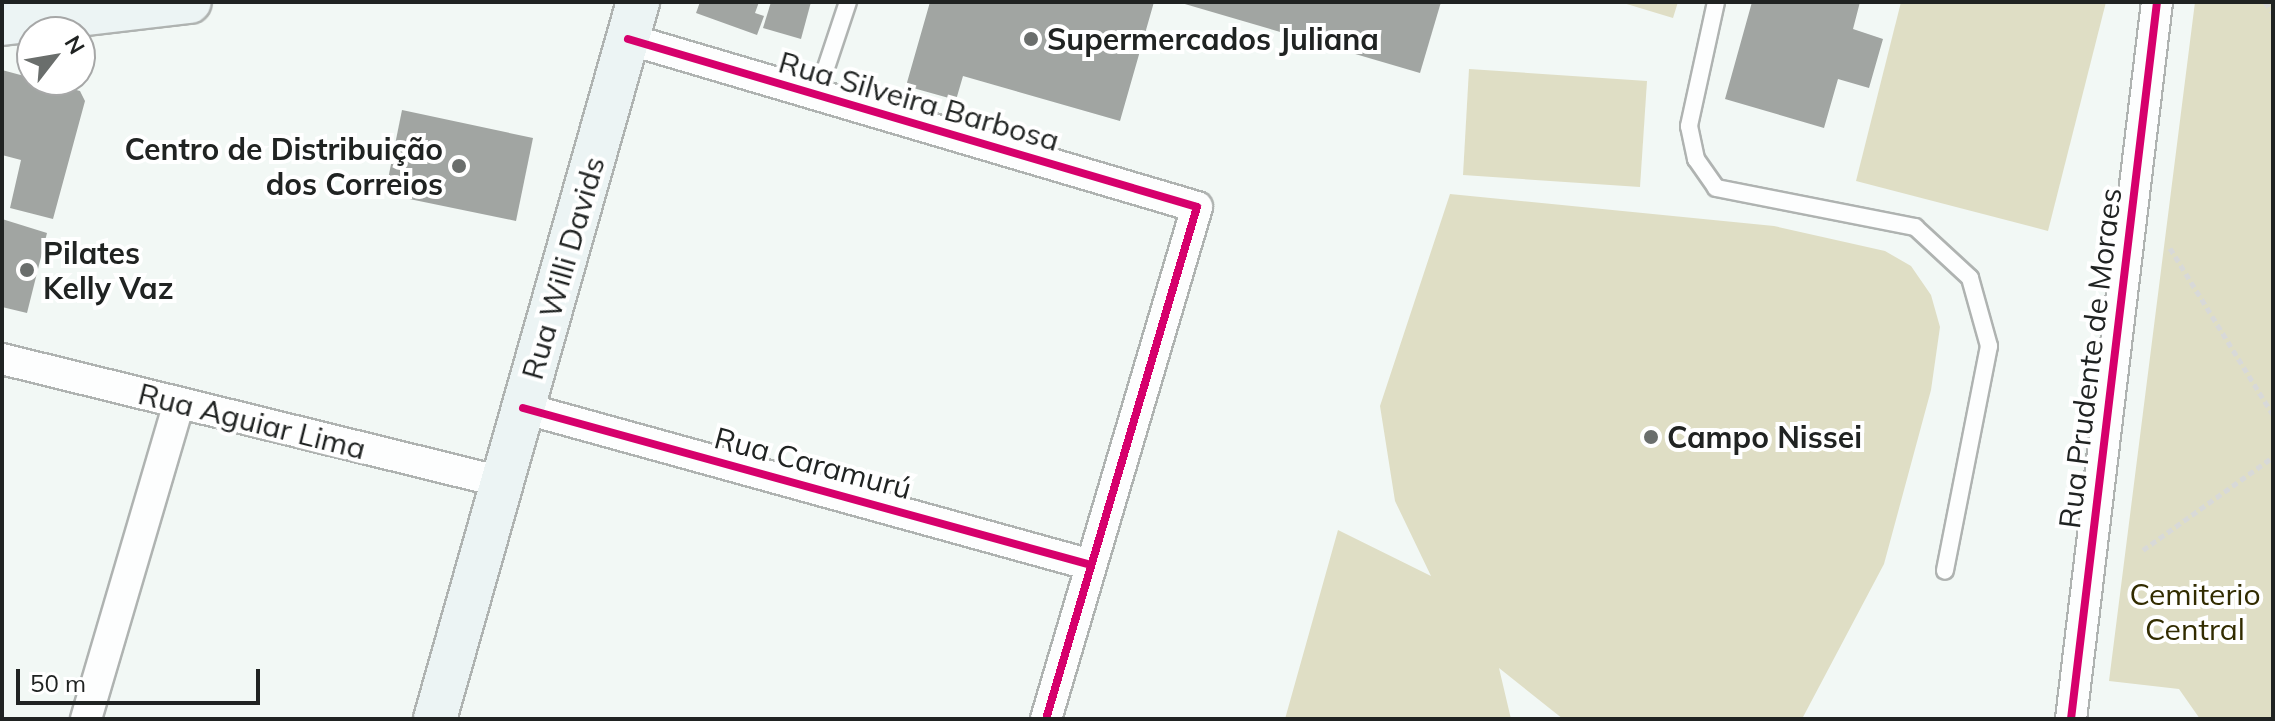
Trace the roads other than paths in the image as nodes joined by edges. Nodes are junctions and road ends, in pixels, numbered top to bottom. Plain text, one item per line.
1 (848, 2) edge
2 (1716, 2) edge
3 (2157, 2) edge
4 (184, 3) edge
5 (633, 21) edge
6 (2, 24) edge
7 (816, 98) junction
8 (2, 359) edge
9 (179, 403) junction
10 (523, 408) junction
11 (502, 482) junction
12 (1091, 565) junction
13 (1945, 571) dead end
14 (86, 719) edge
15 (435, 719) edge
16 (1046, 719) edge
17 (2071, 719) edge

1 - 7 lane
2 - 13 lane
3 - 17 street, Rua Prudente de Moraes
4 - 6 main road
5 - 7 street, Rua Silveira Barbosa
5 - 10 main road, Rua Willi Davids
7 - 12 street, Rua Silveira Barbosa
8 - 9 street, Rua Aguiar Lima
9 - 11 street, Rua Aguiar Lima
9 - 14 street
10 - 11 main road, Rua Willi Davids
10 - 12 street, Rua Caramurú
11 - 15 main road, Rua Willi Davids
12 - 16 street

